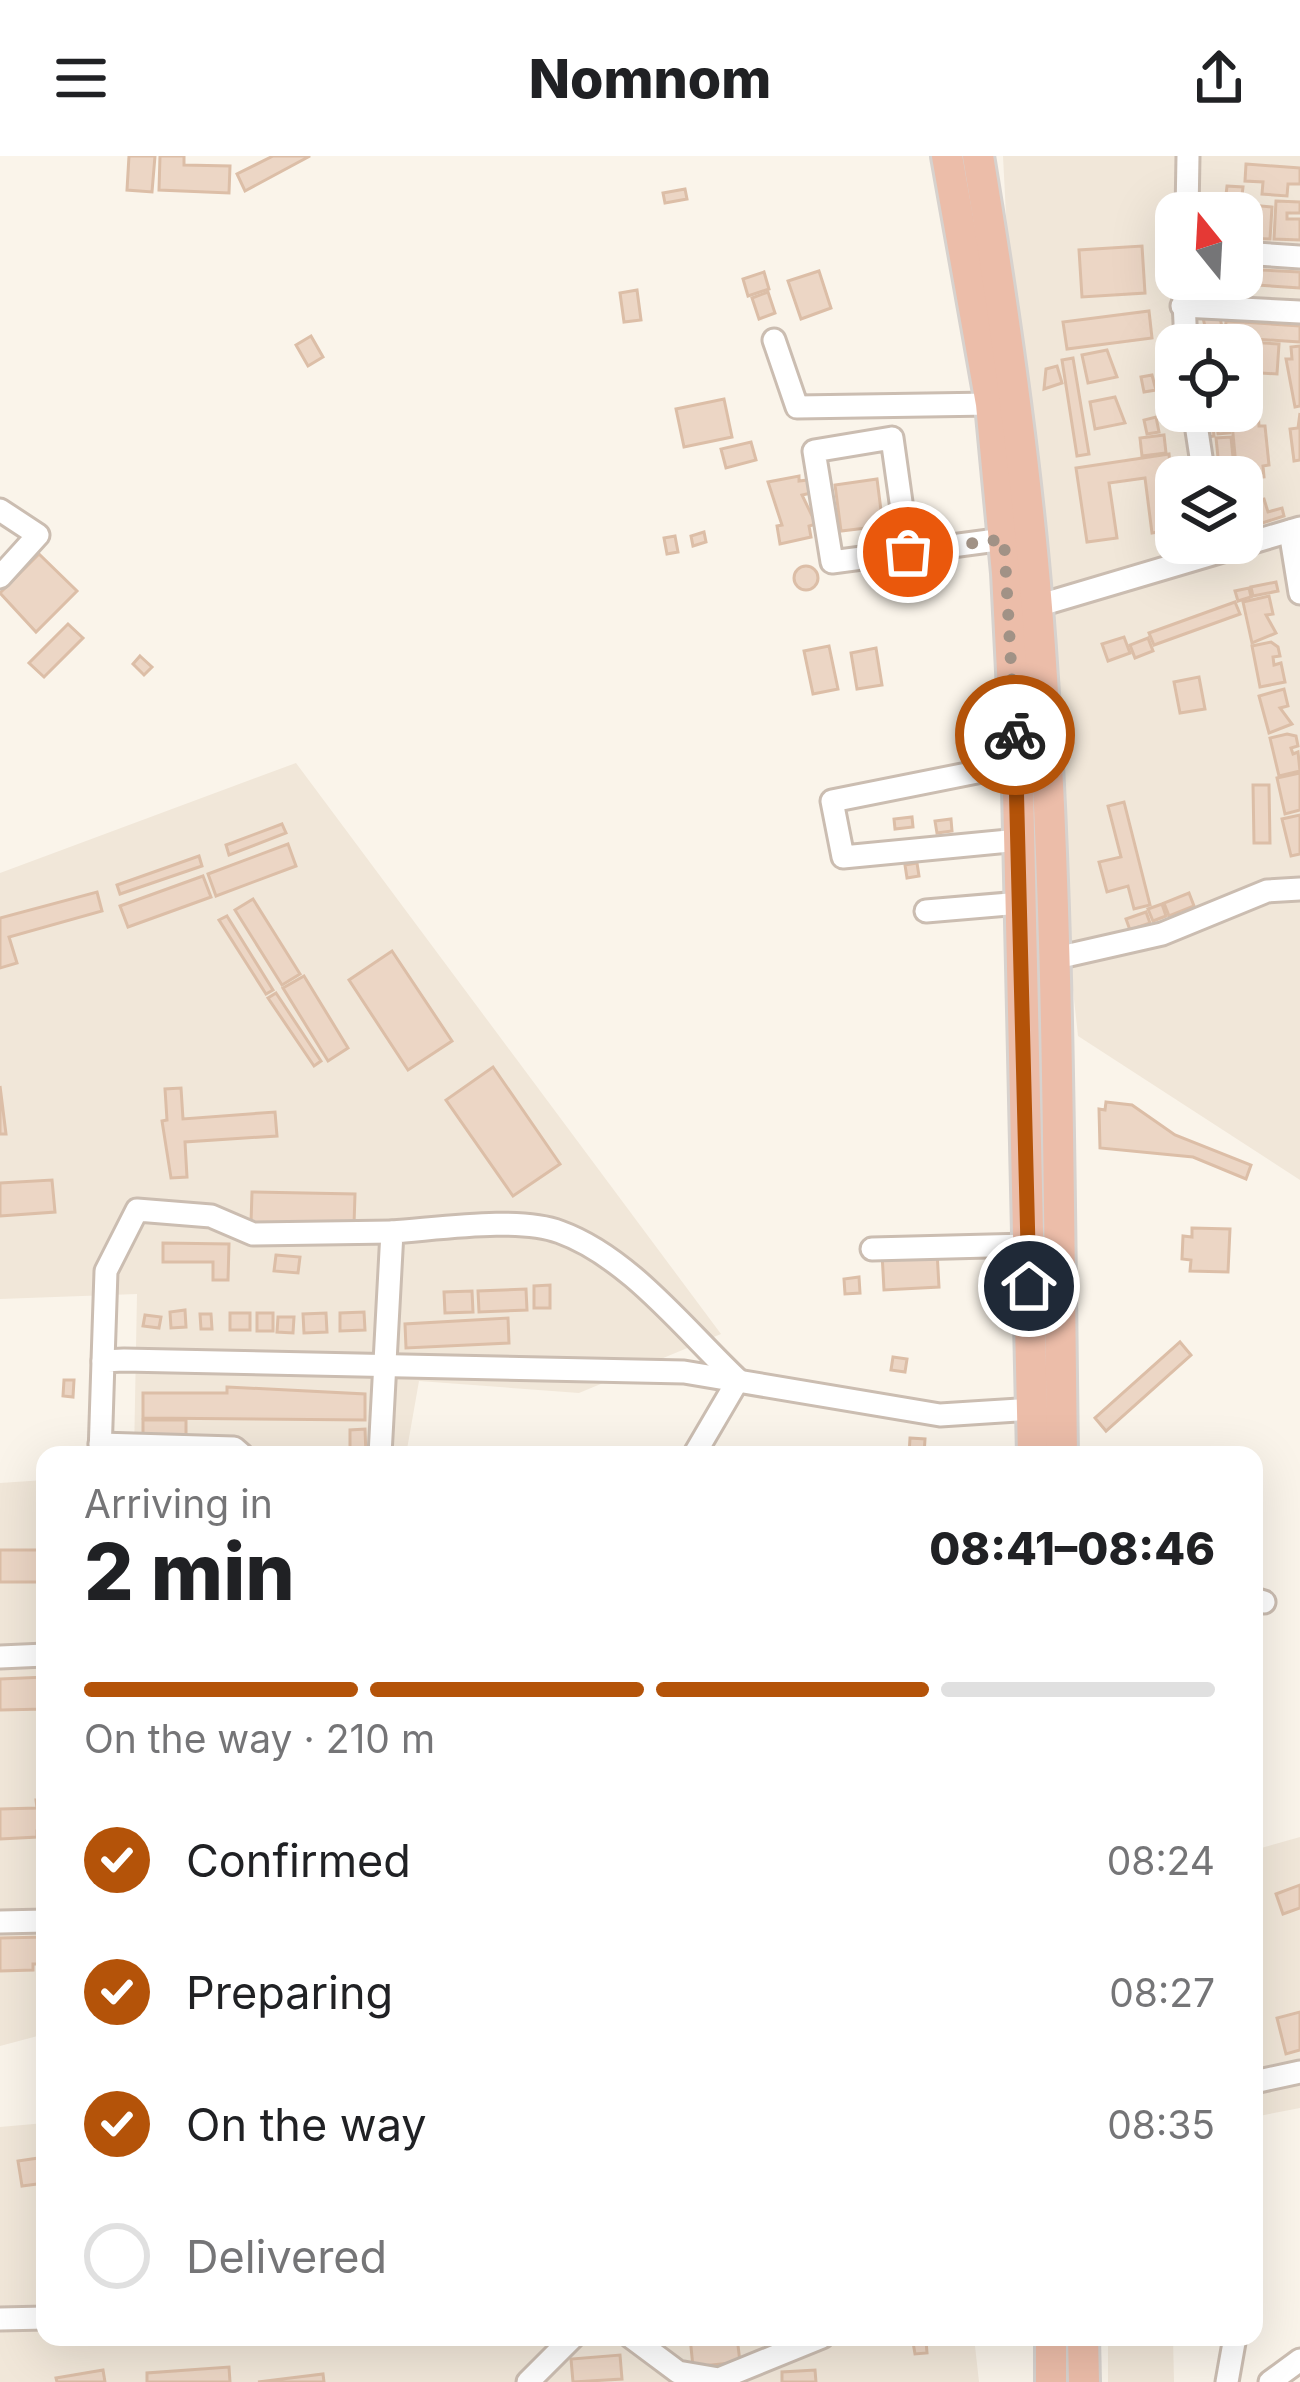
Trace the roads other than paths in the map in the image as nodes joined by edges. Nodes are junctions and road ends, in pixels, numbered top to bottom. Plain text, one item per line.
1 (1188, 156) edge
2 (958, 158) edge
3 (1187, 192) edge
4 (1263, 255) edge
5 (1300, 256) edge
6 (1182, 300) edge
7 (1182, 306) junction
8 (1300, 312) edge
9 (1184, 324) edge
10 (774, 340) dead end
11 (991, 404) junction
12 (0, 510) edge
13 (1295, 530) edge
14 (1263, 537) edge
15 (1004, 539) junction
16 (908, 552) junction
17 (1164, 564) edge
18 (0, 577) edge
19 (1300, 593) edge
20 (1037, 606) junction
21 (1017, 764) junction
22 (1019, 840) junction
23 (1300, 889) edge
24 (1020, 903) junction
25 (926, 911) dead end
26 (1052, 959) junction
27 (392, 1232) junction
28 (1028, 1244) junction
29 (872, 1249) dead end
30 (103, 1361) junction
31 (384, 1368) junction
32 (738, 1380) junction
33 (1032, 1408) junction
34 (100, 1446) edge
35 (380, 1446) edge
36 (699, 1446) edge
37 (1033, 1446) edge
38 (1062, 1446) edge
39 (36, 1655) edge
40 (0, 1657) edge
41 (36, 1921) edge
42 (0, 1922) edge
43 (1300, 2072) edge
44 (1263, 2080) edge
45 (36, 2318) edge
46 (0, 2319) edge
47 (564, 2346) edge
48 (643, 2346) edge
49 (804, 2346) edge
50 (1052, 2346) edge
51 (1083, 2346) edge
52 (1233, 2346) edge
53 (1300, 2360) edge
54 (747, 2374) edge
55 (528, 2382) edge
56 (1051, 2382) edge
57 (1084, 2382) edge
58 (1227, 2382) edge
59 (1270, 2382) edge

1 - 3 street
2 - 11 highway
2 - 20 highway
4 - 5 street
6 - 7 street
7 - 8 street
7 - 9 street
10 - 11 street
11 - 15 highway
12 - 18 street
13 - 14 street
13 - 19 street
15 - 16 street
15 - 21 highway
16 - 16 street
17 - 20 street
20 - 26 highway
21 - 22 highway
21 - 22 street
22 - 24 highway
23 - 26 street
24 - 25 street
24 - 28 highway
26 - 38 highway
27 - 30 street
27 - 31 street
27 - 32 street
28 - 29 street
28 - 33 highway
30 - 31 street
30 - 34 street
31 - 32 street
31 - 35 street
32 - 33 street
32 - 36 street
33 - 37 highway
39 - 40 street
41 - 42 street
43 - 44 street
45 - 46 street
47 - 55 street
48 - 54 street
49 - 54 street
50 - 56 highway
51 - 57 highway
52 - 58 street
53 - 59 street

